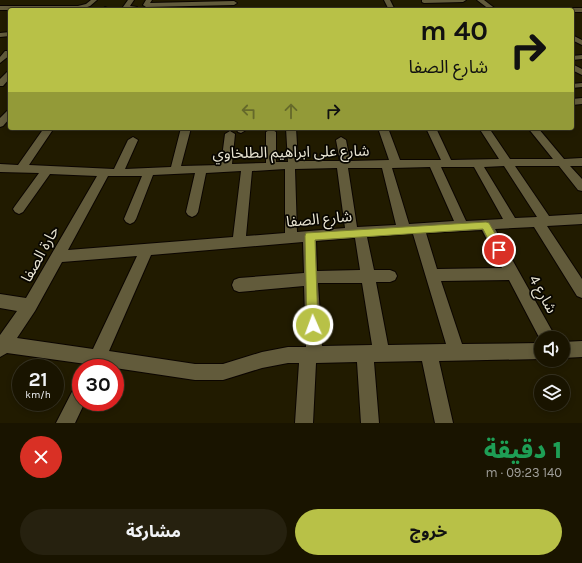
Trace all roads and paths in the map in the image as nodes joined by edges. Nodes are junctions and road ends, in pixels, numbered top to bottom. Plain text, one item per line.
1 (37, 0) edge
2 (94, 0) edge
3 (131, 0) edge
4 (149, 0) edge
5 (463, 0) edge
6 (480, 0) edge
7 (424, 1) dead end
8 (213, 2) edge
9 (234, 2) edge
10 (179, 5) edge
11 (31, 7) junction
12 (0, 8) edge
13 (130, 8) edge
14 (490, 8) edge
15 (8, 53) dead end
16 (0, 61) edge
17 (8, 76) edge
18 (0, 84) edge
19 (8, 115) edge
20 (0, 124) edge
21 (48, 130) edge
22 (291, 130) edge
23 (383, 130) edge
24 (432, 130) edge
25 (485, 130) edge
26 (535, 130) edge
27 (185, 132) edge
28 (271, 132) dead end
29 (230, 134) dead end
30 (133, 140) dead end
31 (341, 140) dead end
32 (562, 162) junction
33 (582, 162) edge
34 (477, 163) junction
35 (506, 163) junction
36 (391, 164) junction
37 (434, 164) junction
38 (448, 164) junction
39 (291, 165) junction
40 (344, 165) junction
41 (271, 166) junction
42 (247, 167) junction
43 (0, 168) edge
44 (226, 168) junction
45 (201, 169) junction
46 (20, 170) junction
47 (175, 170) junction
48 (46, 171) junction
49 (149, 171) junction
50 (111, 173) junction
51 (582, 187) edge
52 (20, 209) dead end
53 (192, 212) dead end
54 (130, 219) dead end
55 (582, 219) edge
56 (542, 222) junction
57 (512, 224) junction
58 (486, 225) junction
59 (463, 227) junction
60 (411, 229) junction
61 (356, 232) junction
62 (310, 236) junction
63 (291, 238) junction
64 (239, 242) junction
65 (147, 250) junction
66 (58, 256) junction
67 (512, 274) junction
68 (577, 274) edge
69 (431, 275) junction
70 (368, 276) junction
71 (390, 276) dead end
72 (311, 278) junction
73 (239, 285) dead end
74 (582, 291) edge
75 (0, 300) edge
76 (30, 306) junction
77 (544, 331) edge
78 (2, 347) edge
79 (582, 349) edge
80 (570, 350) edge
81 (534, 351) edge
82 (456, 352) junction
83 (429, 353) junction
84 (365, 354) junction
85 (382, 354) junction
86 (311, 355) junction
87 (72, 359) edge
88 (98, 359) edge
89 (124, 366) edge
90 (72, 409) edge
91 (65, 423) edge
92 (304, 423) edge
93 (370, 423) edge
94 (444, 423) edge

1 - 11 street
2 - 11 street
3 - 13 street
4 - 10 street
5 - 7 street
6 - 14 street
8 - 9 street
8 - 10 street
11 - 12 street
15 - 16 street
17 - 18 street
19 - 20 street
21 - 46 street
22 - 39 street
23 - 36 street
24 - 38 street
25 - 35 street
26 - 32 street
27 - 47 street
28 - 41 street
29 - 44 street
30 - 50 street, حارة الصفا
31 - 40 street
32 - 33 street, شارع على ابراهيم الطلخاوي
32 - 35 street, شارع على ابراهيم الطلخاوي
32 - 51 street
34 - 35 street, شارع على ابراهيم الطلخاوي
34 - 38 street, شارع على ابراهيم الطلخاوي
34 - 57 street
35 - 56 street
36 - 37 street, شارع على ابراهيم الطلخاوي
36 - 40 street, شارع على ابراهيم الطلخاوي
36 - 60 street
37 - 38 street, شارع على ابراهيم الطلخاوي
37 - 59 street
39 - 40 street, شارع على ابراهيم الطلخاوي
39 - 41 street, شارع على ابراهيم الطلخاوي
39 - 63 street
40 - 61 street
41 - 42 street, شارع على ابراهيم الطلخاوي
42 - 44 street, شارع على ابراهيم الطلخاوي
42 - 64 street
43 - 46 street, شارع على ابراهيم الطلخاوي
44 - 45 street, شارع على ابراهيم الطلخاوي
45 - 47 street, شارع على ابراهيم الطلخاوي
45 - 53 street
46 - 48 street, شارع على ابراهيم الطلخاوي
47 - 49 street, شارع على ابراهيم الطلخاوي
48 - 50 street, شارع على ابراهيم الطلخاوي
48 - 52 street
49 - 50 street, شارع على ابراهيم الطلخاوي
49 - 54 street
50 - 66 street, حارة الصفا
55 - 56 street, شارع الصفا
56 - 57 street, شارع الصفا
56 - 68 street
57 - 58 street, شارع الصفا
58 - 59 street, شارع الصفا
58 - 67 street, شارع 4
59 - 60 street, شارع الصفا
60 - 61 street, شارع الصفا
60 - 69 street
61 - 62 street, شارع الصفا
61 - 70 street
62 - 63 street, شارع الصفا
62 - 72 street
63 - 64 street, شارع الصفا
64 - 65 street, شارع الصفا
65 - 66 street, شارع الصفا
65 - 88 street
66 - 76 street, حارة الصفا
67 - 69 street
67 - 77 street, شارع 4
68 - 74 street
69 - 82 street
70 - 71 street
70 - 72 street
70 - 85 street
72 - 73 street
72 - 86 street
75 - 76 street
76 - 78 street, حارة الصفا
78 - 87 street
79 - 80 street
81 - 82 street
82 - 83 street
83 - 85 street
83 - 94 street
84 - 85 street
84 - 86 street
84 - 93 street
86 - 89 street
86 - 92 street
90 - 91 street

